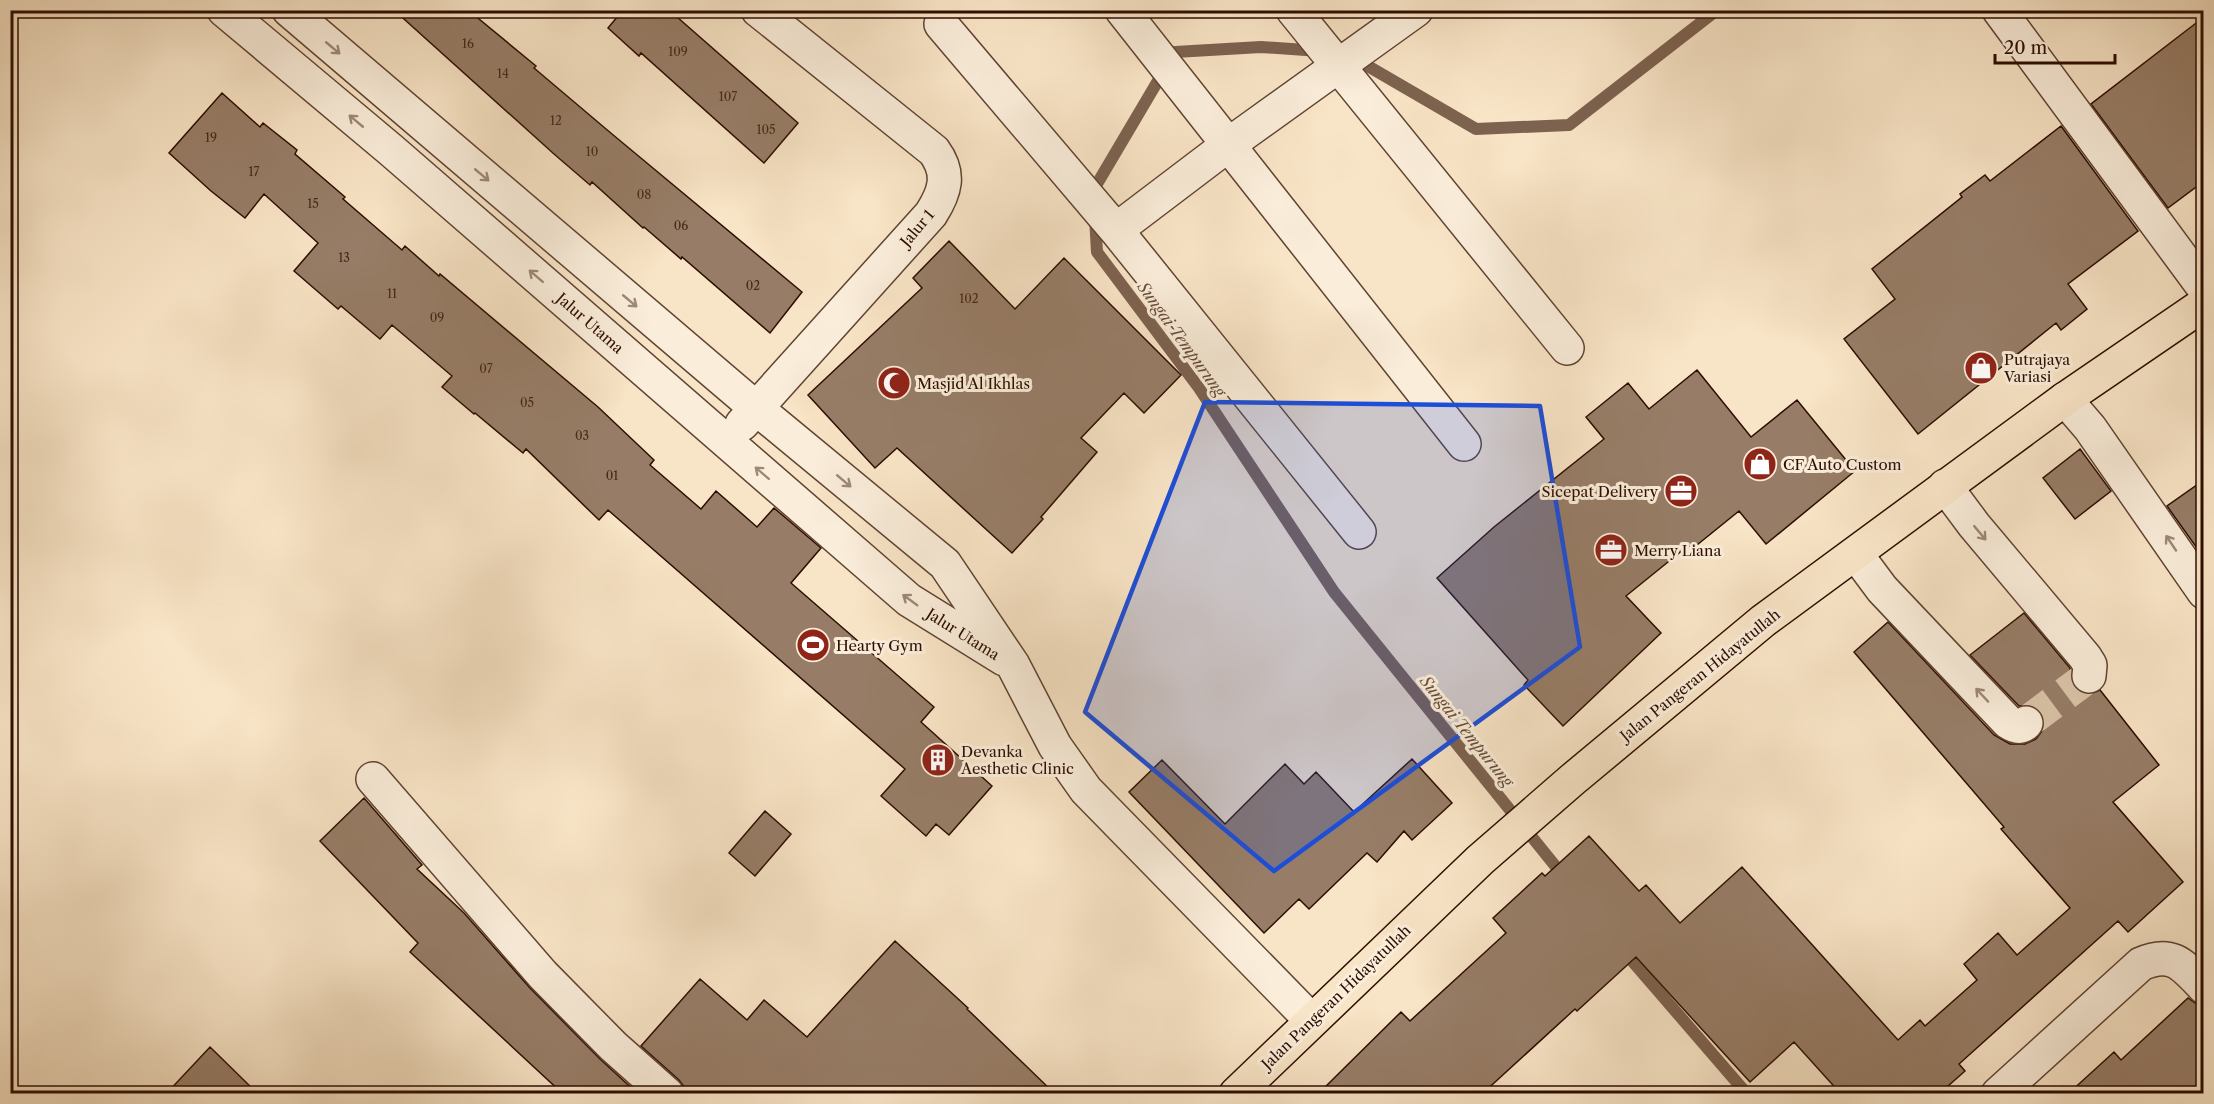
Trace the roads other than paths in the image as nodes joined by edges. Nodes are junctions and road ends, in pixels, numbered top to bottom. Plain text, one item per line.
1 (224, 10) edge
2 (289, 10) edge
3 (758, 10) edge
4 (1122, 10) edge
5 (1293, 10) edge
6 (1416, 10) edge
7 (1999, 10) edge
8 (941, 24) dead end
9 (1338, 66) junction
10 (418, 120) junction
11 (1228, 145) junction
12 (391, 150) junction
13 (1116, 230) junction
14 (2204, 288) edge
15 (2204, 304) edge
16 (1567, 348) dead end
17 (2065, 399) junction
18 (756, 408) junction
19 (727, 442) junction
20 (1464, 444) dead end
21 (1945, 486) junction
22 (1359, 532) dead end
23 (1856, 554) junction
24 (2204, 592) edge
25 (1013, 665) junction
26 (2089, 676) dead end
27 (2026, 723) dead end
28 (373, 779) dead end
29 (2204, 987) edge
30 (1311, 1020) junction
31 (667, 1094) edge
32 (1236, 1094) edge
33 (1998, 1094) edge

12 -> 1 street, Jalur Utama
2 -> 10 street, Jalur Utama
3 - 18 street, Jalur 1
4 - 11 street
5 - 9 street
6 - 9 street
7 - 14 street
8 - 13 street
9 - 11 street
9 - 16 street
10 - 12 street
10 -> 18 street, Jalur Utama
11 - 13 street
11 - 20 street
19 -> 12 street, Jalur Utama
13 - 22 street
15 - 17 main road, Jalan Pangeran Hidayatullah
17 - 21 main road, Jalan Pangeran Hidayatullah
24 -> 17 street
18 - 19 street, Jalur 1
18 -> 25 street, Jalur Utama
25 -> 19 street, Jalur Utama
21 - 23 main road, Jalan Pangeran Hidayatullah
21 -> 26 street
27 -> 23 street
23 - 30 main road, Jalan Pangeran Hidayatullah
25 - 30 street
28 - 31 street
29 - 33 street
30 - 32 main road, Jalan Pangeran Hidayatullah

